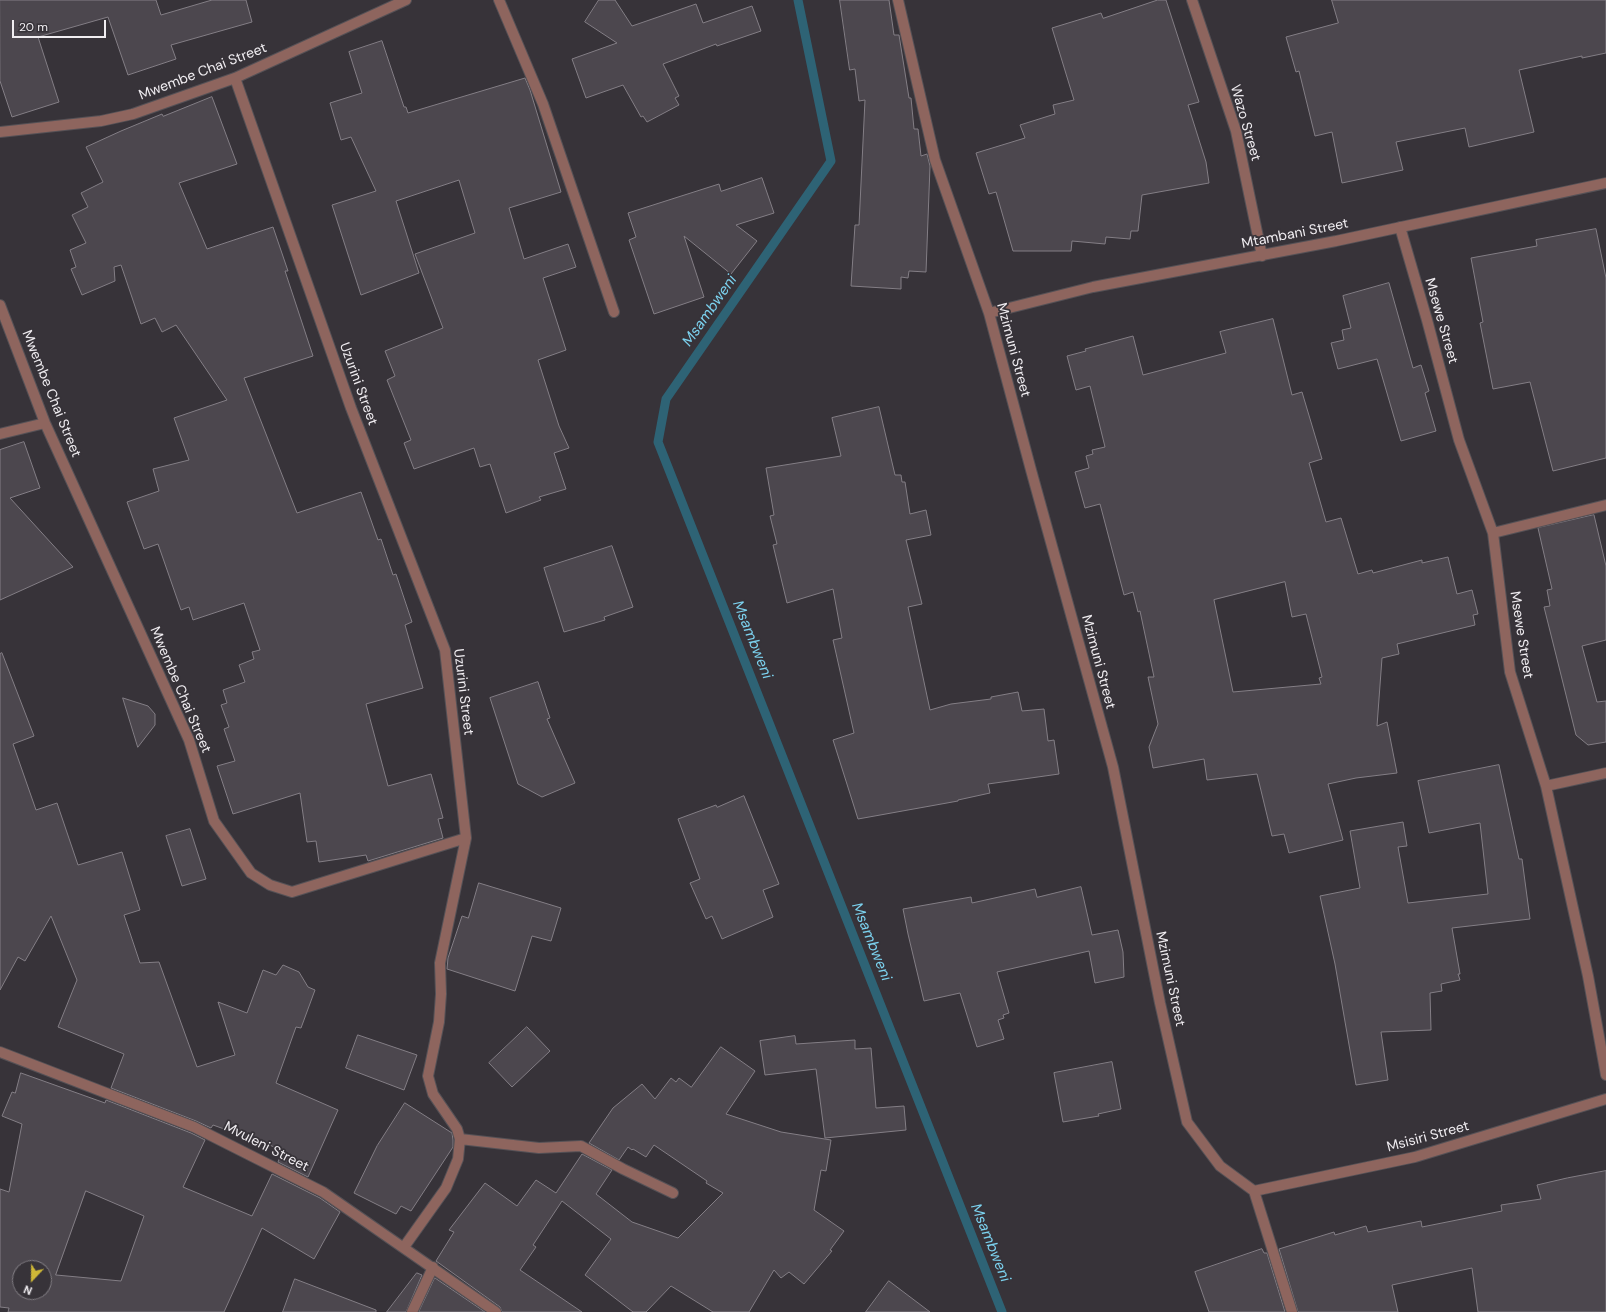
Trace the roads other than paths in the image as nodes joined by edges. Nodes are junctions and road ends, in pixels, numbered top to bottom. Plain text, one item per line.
1 (406, 0) edge
2 (499, 0) edge
3 (898, 0) edge
4 (1192, 0) edge
5 (235, 78) junction
6 (0, 132) edge
7 (1606, 183) edge
8 (1400, 227) junction
9 (1262, 256) junction
10 (0, 306) edge
11 (614, 312) dead end
12 (989, 313) junction
13 (46, 423) junction
14 (0, 434) edge
15 (1606, 505) edge
16 (1493, 533) junction
17 (1606, 773) edge
18 (1546, 786) junction
19 (466, 838) junction
20 (0, 1052) edge
21 (1606, 1075) edge
22 (1606, 1099) edge
23 (460, 1139) junction
24 (1254, 1191) junction
25 (673, 1193) dead end
26 (404, 1247) junction
27 (433, 1267) junction
28 (412, 1312) edge
29 (496, 1312) edge
30 (1292, 1312) edge

1 - 5 street, Mwembe Chai Street
2 - 11 street
3 - 12 street, Mzimuni Street
4 - 9 street, Wazo Street
5 - 6 street, Mwembe Chai Street
5 - 19 street, Uzurini Street
7 - 8 street, Mtambani Street
8 - 9 street, Mtambani Street
8 - 16 street, Msewe Street
9 - 12 street, Mtambani Street
10 - 13 street, Mwembe Chai Street
12 - 24 street, Mzimuni Street
13 - 14 street
13 - 19 street, Mwembe Chai Street
15 - 16 street
16 - 18 street, Msewe Street
17 - 18 street
18 - 21 street, Msewe Street
19 - 23 street, Uzurini Street
20 - 26 street, Mvuleni Street
22 - 24 street, Msisiri Street
23 - 25 street
23 - 26 street, Uzurini Street
24 - 30 street
26 - 27 street, Mvuleni Street
27 - 28 street
27 - 29 street, Mvuleni Street

